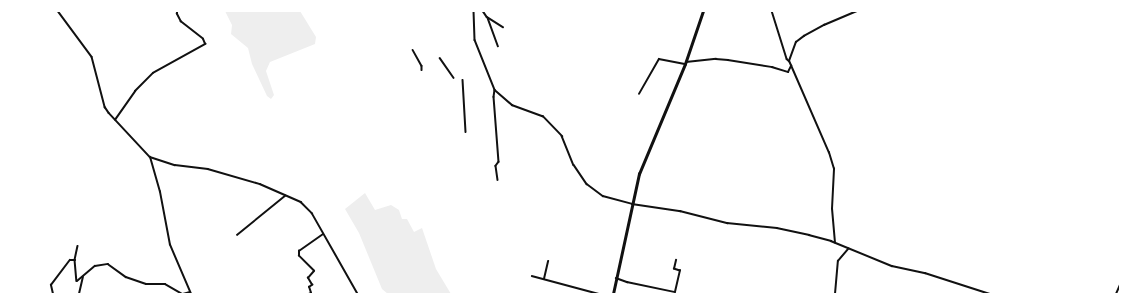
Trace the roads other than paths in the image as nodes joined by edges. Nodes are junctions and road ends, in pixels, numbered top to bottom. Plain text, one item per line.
1 (58, 11) edge
2 (177, 11) edge
3 (474, 11) edge
4 (483, 11) edge
5 (703, 11) edge
6 (772, 11) edge
7 (857, 11) edge
8 (488, 18) junction
9 (503, 27) dead end
10 (498, 46) dead end
11 (412, 50) dead end
12 (440, 58) dead end
13 (789, 61) junction
14 (686, 63) junction
15 (791, 65) junction
16 (422, 70) dead end
17 (454, 78) dead end
18 (464, 80) dead end
19 (495, 90) junction
20 (639, 94) dead end
21 (115, 120) junction
22 (466, 132) dead end
23 (150, 157) junction
24 (498, 180) dead end
25 (286, 195) junction
26 (632, 204) junction
27 (323, 234) junction
28 (237, 235) dead end
29 (835, 243) junction
30 (78, 246) dead end
31 (848, 249) junction
32 (75, 260) junction
33 (676, 260) dead end
34 (548, 261) dead end
35 (532, 276) dead end
36 (83, 277) junction
37 (616, 278) junction
38 (544, 279) junction
39 (1120, 285) edge
40 (191, 293) edge
41 (53, 294) edge
42 (79, 294) edge
43 (182, 294) edge
44 (309, 294) edge
45 (358, 294) edge
46 (599, 294) edge
47 (613, 294) edge
48 (835, 294) edge
49 (990, 294) edge
50 (1116, 294) edge

1 - 21 street
2 - 21 street
3 - 19 street
4 - 8 street
5 - 14 main road
6 - 13 street
7 - 13 street
8 - 9 street
8 - 10 street
11 - 16 street
12 - 17 street
13 - 15 street
14 - 15 street
14 - 20 street
14 - 26 main road
15 - 29 street
18 - 22 street
19 - 24 street
19 - 26 street
21 - 23 street
23 - 25 street
23 - 40 street
25 - 27 street
25 - 28 street
26 - 29 street
26 - 37 main road
27 - 44 street
27 - 45 street
29 - 31 street
30 - 32 street
31 - 48 street
31 - 49 street
32 - 36 street
32 - 41 street
33 - 37 street
34 - 38 street
35 - 38 street
36 - 42 street
36 - 43 street
37 - 47 main road
38 - 46 street
39 - 50 street
40 - 43 street

